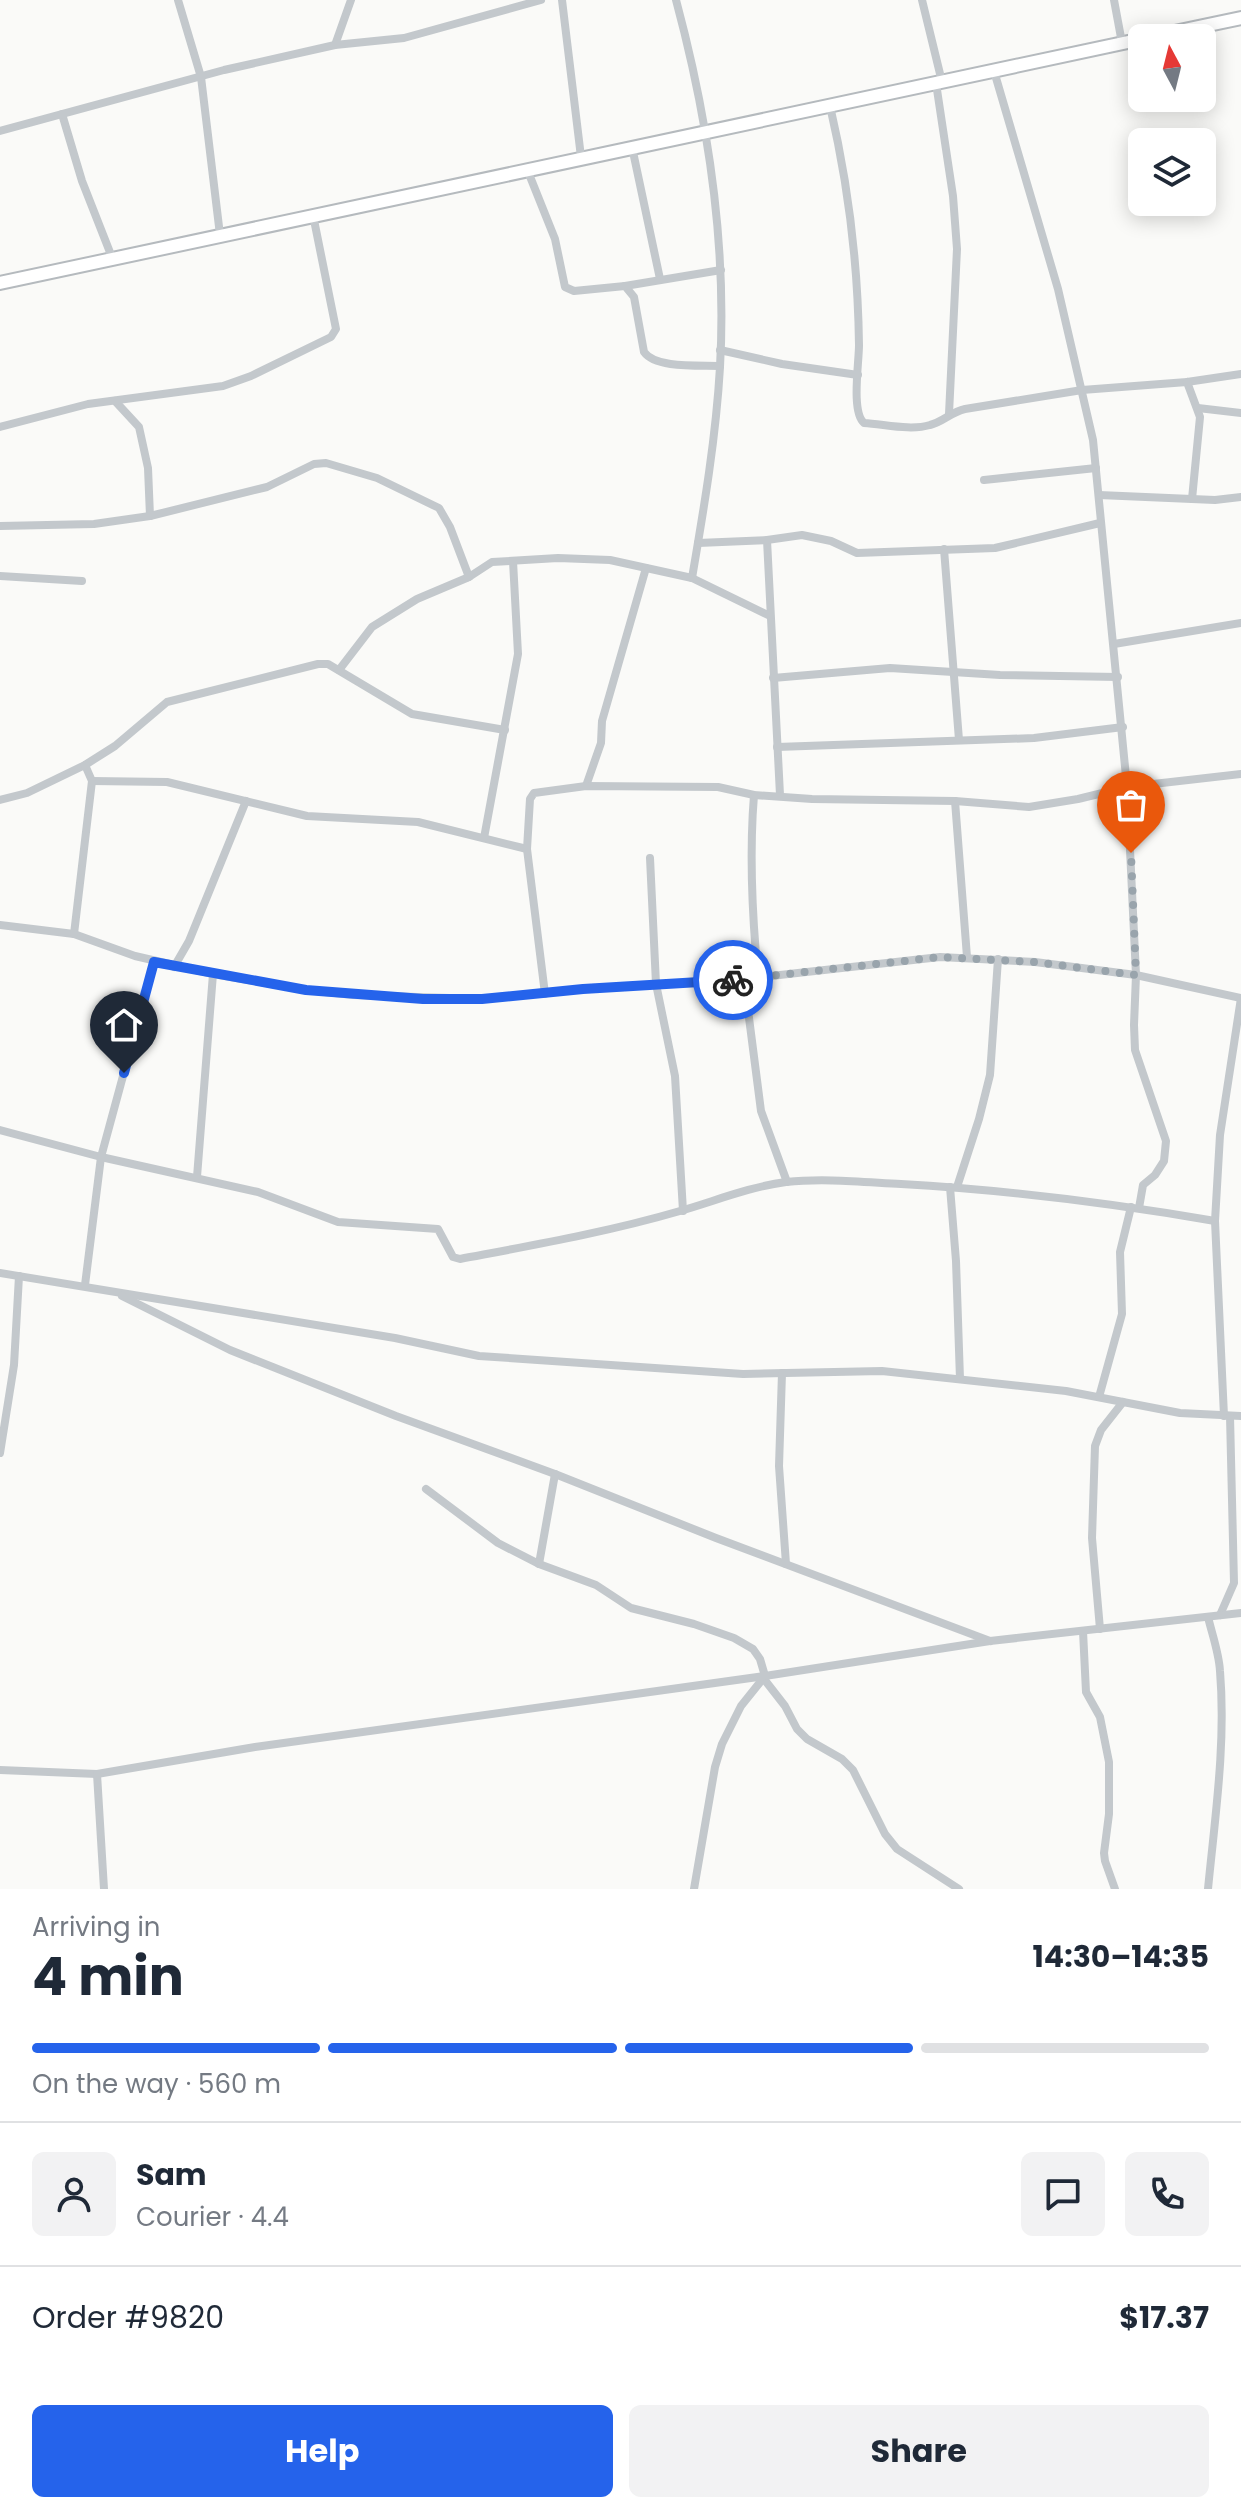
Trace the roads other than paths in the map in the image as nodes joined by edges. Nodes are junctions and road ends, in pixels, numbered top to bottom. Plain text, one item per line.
1 (178, 0) edge
2 (351, 0) edge
3 (541, 0) edge
4 (562, 0) edge
5 (676, 0) edge
6 (922, 0) edge
7 (1114, 0) edge
8 (1241, 18) edge
9 (1212, 24) edge
10 (1128, 42) edge
11 (1122, 43) junction
12 (335, 45) junction
13 (994, 71) junction
14 (201, 77) junction
15 (939, 83) junction
16 (830, 106) junction
17 (62, 114) junction
18 (0, 131) edge
19 (704, 132) junction
20 (632, 147) junction
21 (581, 157) junction
22 (527, 169) junction
23 (313, 215) junction
24 (220, 235) junction
25 (113, 260) junction
26 (721, 270) junction
27 (660, 279) junction
28 (0, 283) edge
29 (625, 286) junction
30 (720, 350) junction
31 (720, 366) junction
32 (1241, 374) edge
33 (858, 375) junction
34 (1187, 382) junction
35 (1082, 390) junction
36 (115, 401) junction
37 (1198, 408) junction
38 (1241, 413) edge
39 (949, 414) junction
40 (0, 427) edge
41 (1096, 468) junction
42 (984, 480) dead end
43 (1099, 495) junction
44 (1241, 497) edge
45 (1192, 499) junction
46 (150, 516) junction
47 (1100, 523) junction
48 (0, 526) edge
49 (767, 540) junction
50 (698, 543) junction
51 (944, 549) junction
52 (513, 561) junction
53 (646, 568) junction
54 (0, 576) edge
55 (469, 577) junction
56 (692, 578) junction
57 (82, 581) dead end
58 (770, 616) junction
59 (1241, 623) edge
60 (1114, 644) junction
61 (339, 670) junction
62 (952, 672) junction
63 (1118, 677) junction
64 (773, 678) junction
65 (1123, 727) junction
66 (505, 730) junction
67 (959, 740) junction
68 (777, 747) junction
69 (85, 765) junction
70 (1241, 774) edge
71 (92, 781) junction
72 (586, 786) junction
73 (1127, 787) junction
74 (754, 795) junction
75 (780, 795) junction
76 (0, 800) edge
77 (246, 801) junction
78 (955, 801) junction
79 (484, 838) junction
80 (527, 849) junction
81 (650, 858) dead end
82 (0, 925) edge
83 (74, 934) junction
84 (967, 957) junction
85 (998, 959) junction
86 (154, 962) junction
87 (174, 967) junction
88 (213, 974) junction
89 (1136, 975) junction
90 (758, 977) junction
91 (744, 979) junction
92 (656, 984) junction
93 (545, 994) junction
94 (1241, 998) edge
95 (0, 1130) edge
96 (101, 1157) junction
97 (197, 1177) junction
98 (787, 1182) junction
99 (954, 1187) junction
100 (1135, 1208) junction
101 (683, 1211) junction
102 (1215, 1221) junction
103 (0, 1273) edge
104 (19, 1276) junction
105 (85, 1285) junction
106 (114, 1292) junction
107 (782, 1373) junction
108 (960, 1379) junction
109 (1099, 1397) junction
110 (1123, 1402) junction
111 (3, 1414) edge
112 (1227, 1416) junction
113 (1241, 1416) edge
114 (0, 1453) edge
115 (555, 1474) junction
116 (426, 1489) dead end
117 (539, 1564) junction
118 (786, 1564) junction
119 (1241, 1613) edge
120 (1220, 1615) junction
121 (1208, 1617) junction
122 (1100, 1629) junction
123 (1083, 1631) junction
124 (990, 1641) junction
125 (764, 1677) junction
126 (0, 1770) edge
127 (97, 1774) junction
128 (104, 1889) edge
129 (694, 1889) edge
130 (959, 1889) edge
131 (1115, 1889) edge
132 (1208, 1889) edge

1 - 14 street
2 - 12 street
3 - 12 street
4 - 21 street
5 - 19 street
6 - 15 street
7 - 11 street
8 - 9 main road
10 - 11 main road
11 - 13 main road
12 - 14 street
13 - 15 main road
13 - 35 street
14 - 17 street
14 - 24 street
15 - 16 main road
15 - 39 street
16 - 19 main road
16 - 33 street
17 - 18 street
17 - 25 street
19 - 20 main road
19 - 26 street
20 - 21 main road
20 - 27 street
21 - 22 main road
22 - 23 main road
22 - 29 street
23 - 24 main road
23 - 36 street
24 - 25 main road
25 - 28 main road
26 - 27 street
26 - 30 street
27 - 29 street
29 - 31 street
30 - 31 street
30 - 33 street
31 - 50 street
32 - 34 street
33 - 39 street
34 - 35 street
34 - 37 street
35 - 39 street
35 - 41 street
36 - 40 street
36 - 46 street
37 - 38 street
37 - 45 street
41 - 42 street
41 - 43 street
43 - 45 street
43 - 47 street
44 - 45 street
46 - 48 street
46 - 55 street
47 - 51 street
47 - 60 street
49 - 50 street
49 - 51 street
49 - 58 street
50 - 56 street
51 - 62 street
52 - 53 street
52 - 55 street
52 - 66 street
53 - 56 street
53 - 72 street
54 - 57 street
55 - 61 street
56 - 58 street
58 - 64 street
59 - 60 street
60 - 63 street
61 - 66 street
61 - 69 street
62 - 63 street
62 - 64 street
62 - 67 street
63 - 65 street
64 - 68 street
65 - 67 street
65 - 73 street
66 - 79 street
67 - 68 street
68 - 75 street
69 - 71 street
69 - 76 street
70 - 73 street
71 - 77 street
71 - 83 street
72 - 74 street
72 - 80 street
73 - 78 street
73 - 89 street
74 - 75 street
74 - 90 street
75 - 78 street
77 - 79 street
77 - 87 street
78 - 84 street
79 - 80 street
80 - 93 street
81 - 92 street
82 - 83 street
83 - 86 street
84 - 85 street
84 - 90 street
85 - 89 street
85 - 99 street
86 - 87 street
86 - 96 street
87 - 88 street
88 - 93 street
88 - 97 street
89 - 94 street
89 - 100 street
90 - 91 street
91 - 92 street
91 - 98 street
92 - 93 street
92 - 101 street
94 - 102 street
95 - 96 street
96 - 97 street
96 - 105 street
97 - 101 street
98 - 99 street
98 - 101 street
99 - 100 street
99 - 108 street
100 - 102 street
100 - 109 street
102 - 112 street
103 - 104 street
104 - 105 street
104 - 111 street
105 - 106 street
106 - 107 street
106 - 115 street
107 - 108 street
107 - 118 street
108 - 109 street
109 - 110 street
110 - 112 street
110 - 122 street
111 - 114 street
112 - 113 street
112 - 120 street
115 - 117 street
115 - 118 street
116 - 117 street
117 - 125 street
118 - 124 street
119 - 120 street
120 - 121 street
121 - 122 street
121 - 132 street
122 - 123 street
123 - 124 street
123 - 131 street
124 - 125 street
125 - 127 street
125 - 129 street
125 - 130 street
126 - 127 street
127 - 128 street

